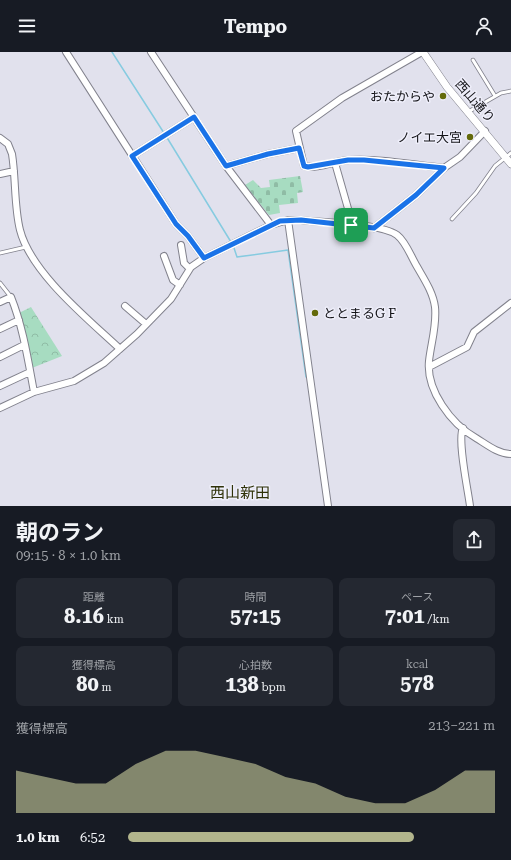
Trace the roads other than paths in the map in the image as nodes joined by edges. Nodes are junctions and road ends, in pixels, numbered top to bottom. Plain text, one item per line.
1 (66, 52) edge
2 (151, 52) edge
3 (423, 52) edge
4 (473, 60) dead end
5 (511, 91) edge
6 (495, 96) junction
7 (468, 112) junction
8 (194, 117) junction
9 (485, 131) junction
10 (0, 138) edge
11 (299, 148) junction
12 (509, 155) edge
13 (132, 156) junction
14 (335, 163) junction
15 (511, 164) edge
16 (226, 166) junction
17 (444, 168) junction
18 (14, 171) junction
19 (0, 174) edge
20 (452, 219) dead end
21 (288, 220) junction
22 (271, 225) junction
23 (351, 225) junction
24 (374, 228) junction
25 (181, 246) dead end
26 (26, 247) junction
27 (0, 253) edge
28 (164, 256) dead end
29 (204, 258) junction
30 (189, 268) junction
31 (0, 283) edge
32 (180, 284) junction
33 (11, 297) junction
34 (0, 302) edge
35 (511, 303) edge
36 (125, 306) dead end
37 (19, 320) junction
38 (146, 324) junction
39 (0, 328) edge
40 (24, 346) junction
41 (120, 349) junction
42 (0, 357) edge
43 (429, 367) junction
44 (30, 372) junction
45 (0, 386) edge
46 (34, 392) junction
47 (0, 408) edge
48 (463, 428) junction
49 (511, 454) edge
50 (328, 506) edge
51 (470, 506) edge

1 - 13 street
2 - 8 street
3 - 7 street, 西山通り
3 - 11 street
4 - 6 lane
5 - 6 lane
6 - 7 lane
7 - 9 street, 西山通り
8 - 13 street
8 - 16 street
9 - 12 street, 西山通り
9 - 17 street
10 - 18 street
11 - 14 street
11 - 16 street
12 - 15 street, 西山通り
12 - 20 lane
13 - 29 street
14 - 17 street
14 - 23 street
16 - 22 street
17 - 24 street
18 - 19 street
18 - 26 street
21 - 22 street
21 - 23 street
21 - 50 street
22 - 29 street
23 - 24 street
24 - 43 street
25 - 30 street
26 - 27 lane
26 - 41 street
28 - 32 street
29 - 30 street
30 - 32 street
31 - 33 lane
32 - 38 street
33 - 34 street
33 - 37 street
35 - 43 street
36 - 38 street
37 - 39 street
37 - 40 street
38 - 41 street
40 - 42 street
40 - 44 street
41 - 46 street
43 - 48 street
44 - 45 street
44 - 46 street
46 - 47 street
48 - 49 street
48 - 51 street

